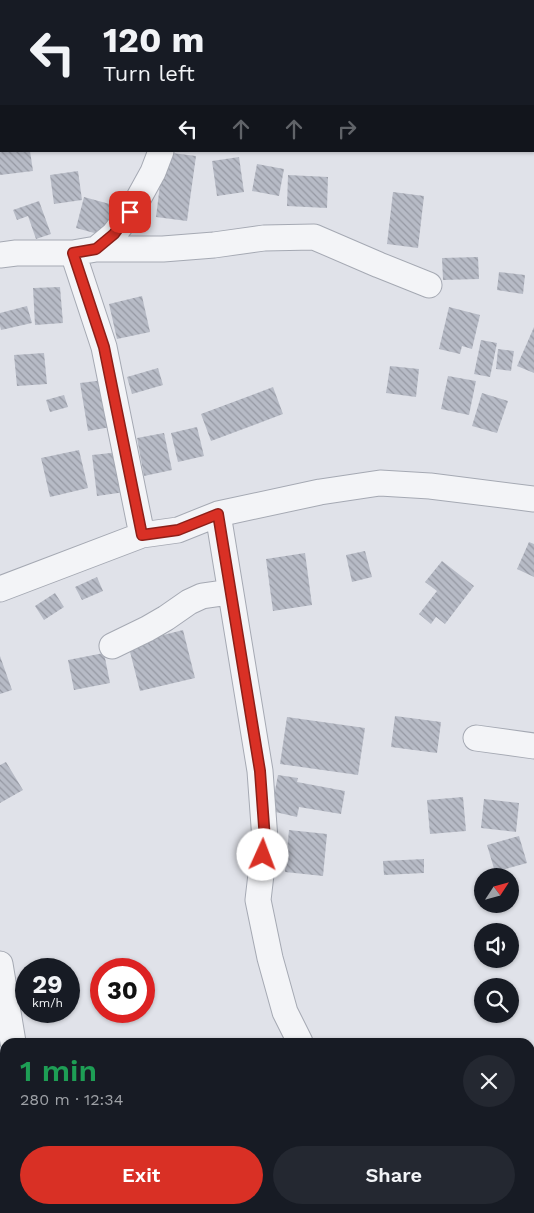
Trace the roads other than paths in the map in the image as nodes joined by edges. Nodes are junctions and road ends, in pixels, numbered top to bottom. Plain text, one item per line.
1 (161, 152) edge
2 (84, 251) junction
3 (0, 255) edge
4 (430, 285) dead end
5 (534, 499) edge
6 (218, 514) junction
7 (142, 535) junction
8 (1, 582) edge
9 (230, 592) junction
10 (112, 646) dead end
11 (476, 738) dead end
12 (534, 746) edge
13 (0, 964) edge
14 (12, 1038) edge
15 (298, 1038) edge

1 - 2 street
2 - 3 street
2 - 4 street
2 - 7 street
5 - 6 street
6 - 7 street
6 - 9 street
7 - 8 street
9 - 10 street
9 - 15 street
11 - 12 street
13 - 14 street

